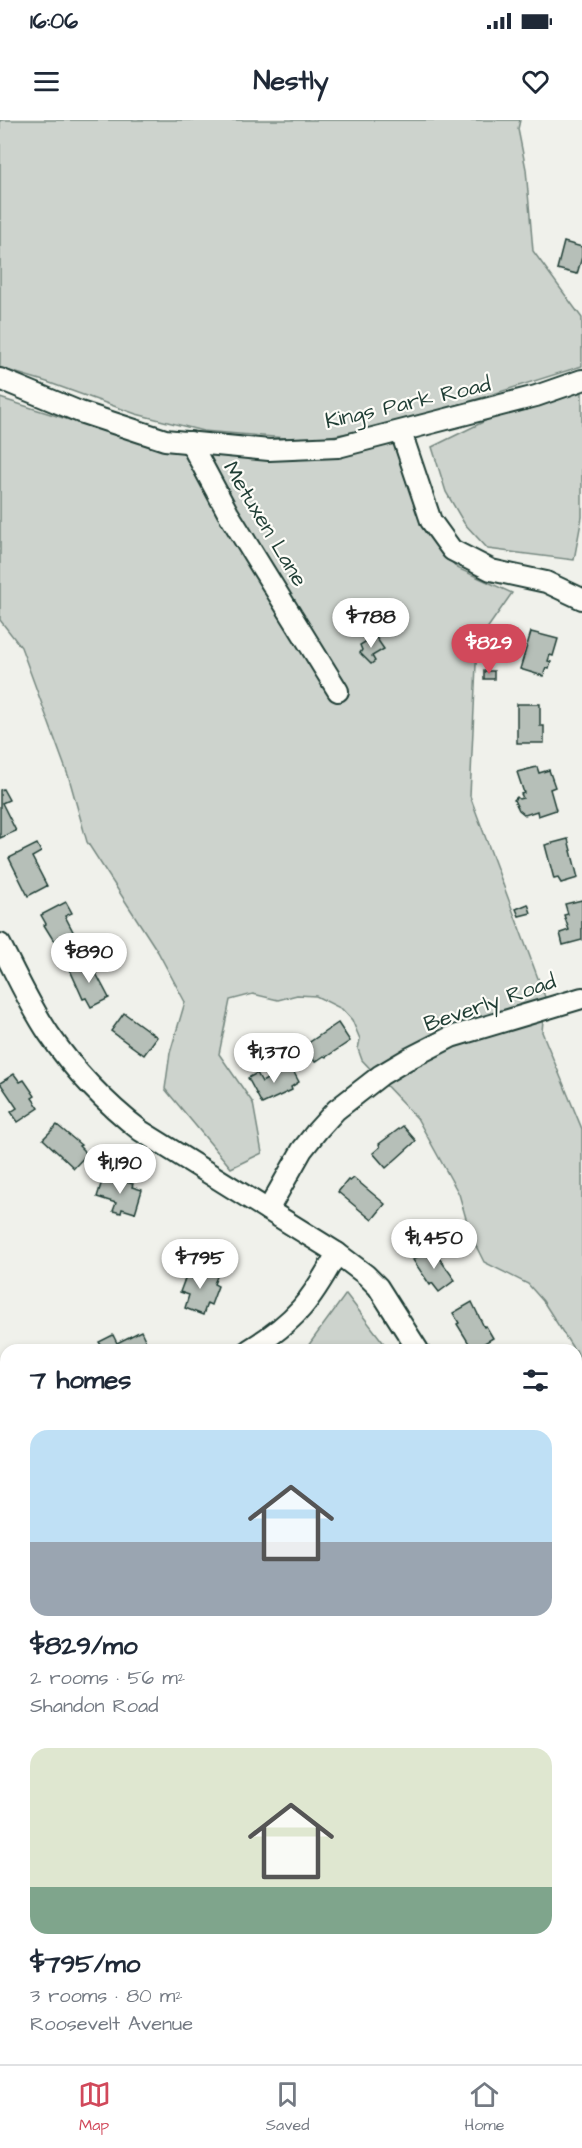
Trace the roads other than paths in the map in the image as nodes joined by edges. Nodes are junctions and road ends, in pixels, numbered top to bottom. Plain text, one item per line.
1 (0, 379) edge
2 (582, 380) edge
3 (401, 432) junction
4 (190, 442) junction
5 (582, 599) edge
6 (338, 692) dead end
7 (0, 944) edge
8 (582, 998) edge
9 (268, 1210) junction
10 (338, 1253) junction
11 (258, 1344) edge
12 (414, 1344) edge

1 - 4 street, Kings Park Road
2 - 3 street, Kings Park Road
3 - 4 street, Kings Park Road
3 - 5 street
4 - 6 street, Metuxen Lane
7 - 9 street
8 - 9 street, Beverly Road
9 - 10 street
10 - 11 street
10 - 12 street

